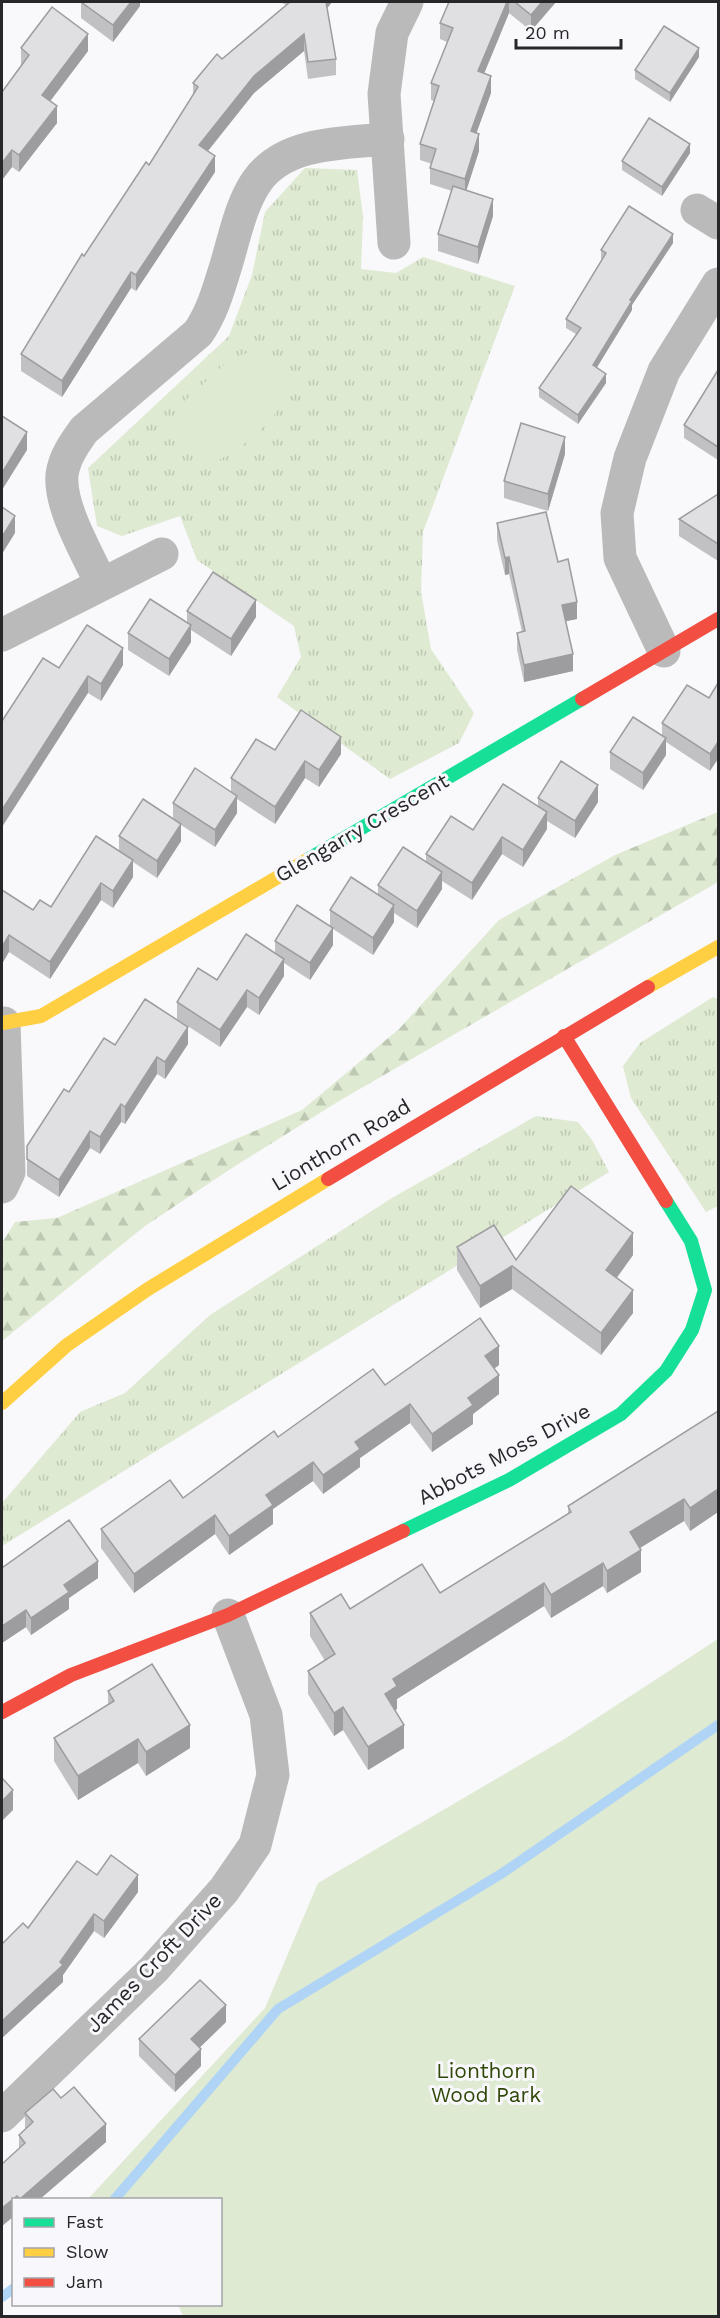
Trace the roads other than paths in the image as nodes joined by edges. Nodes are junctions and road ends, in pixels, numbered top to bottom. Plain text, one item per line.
1 (407, 2) edge
2 (388, 139) junction
3 (394, 243) dead end
4 (718, 284) edge
5 (162, 554) dead end
6 (101, 584) junction
7 (718, 619) edge
8 (2, 635) edge
9 (664, 651) junction
10 (718, 947) edge
11 (3, 1023) edge
12 (564, 1036) junction
13 (2, 1187) edge
14 (2, 1403) edge
15 (228, 1615) junction
16 (2, 1712) edge
17 (2, 2116) edge

1 - 2 street
2 - 3 street
2 - 6 street
4 - 9 street
5 - 6 street
6 - 8 street
7 - 9 street, Glengarry Crescent
9 - 11 street, Glengarry Crescent
10 - 12 street, Lionthorn Road
11 - 13 street
12 - 14 street, Lionthorn Road
12 - 15 street, Abbots Moss Drive
15 - 16 street, Abbots Moss Drive
15 - 17 street, James Croft Drive

